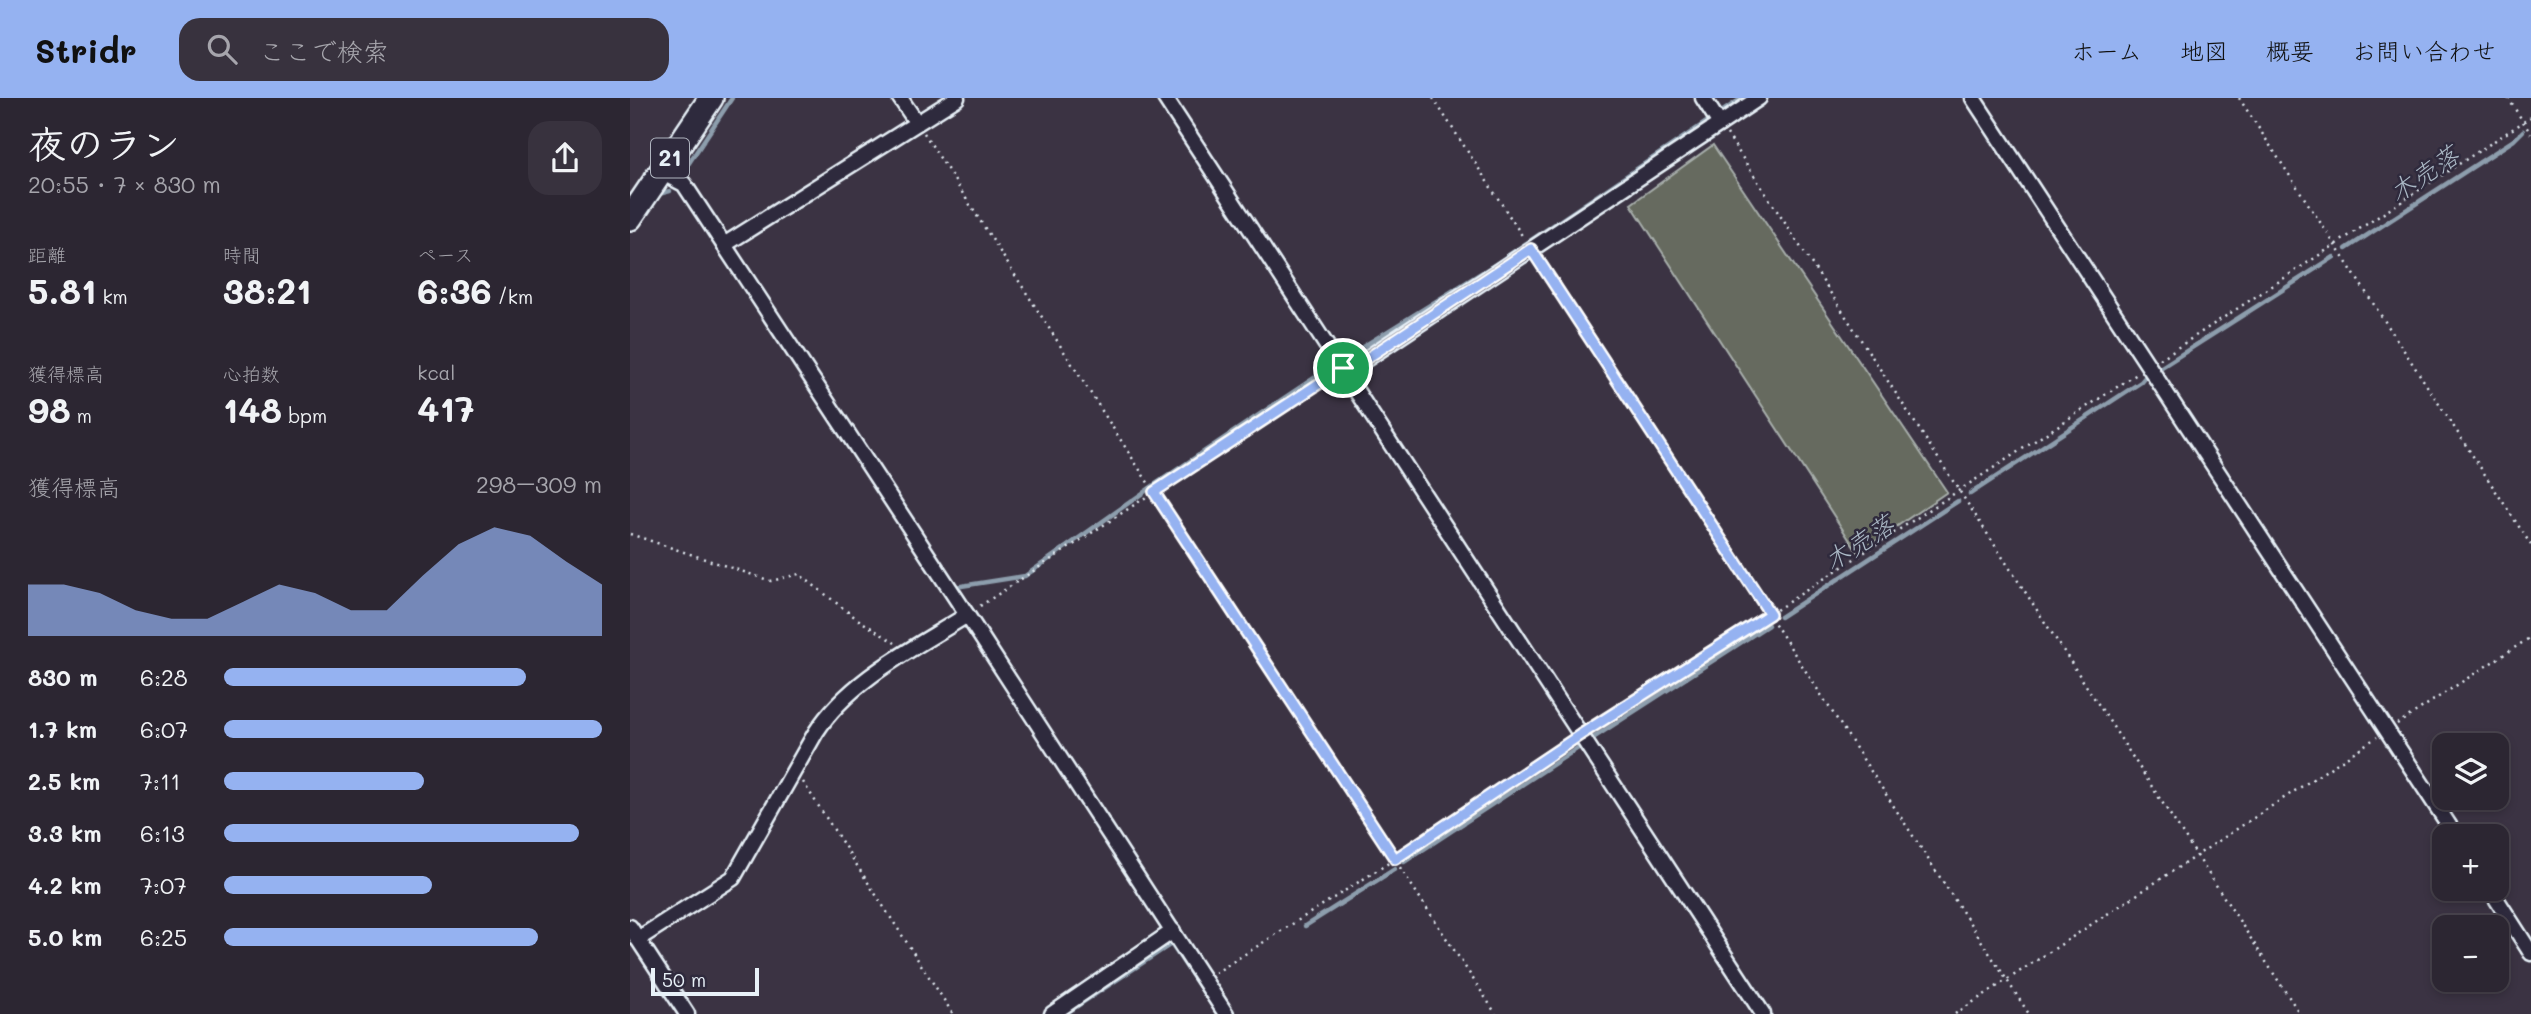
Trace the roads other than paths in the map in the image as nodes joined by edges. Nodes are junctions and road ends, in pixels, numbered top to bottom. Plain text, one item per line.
1 (711, 98) edge
2 (900, 98) edge
3 (957, 98) edge
4 (1165, 98) edge
5 (1703, 98) edge
6 (1759, 98) edge
7 (1973, 98) edge
8 (917, 123) junction
9 (1720, 124) junction
10 (661, 172) junction
11 (630, 218) edge
12 (724, 244) junction
13 (1344, 371) junction
14 (967, 615) junction
15 (2448, 824) edge
16 (2498, 901) edge
17 (1173, 931) junction
18 (634, 933) edge
19 (2531, 953) edge
20 (687, 1014) edge
21 (1052, 1014) edge
22 (1226, 1014) edge
23 (1763, 1014) edge

1 - 10 main road, 21
2 - 8 street
3 - 8 street
4 - 13 street
5 - 9 street
6 - 9 street
7 - 15 street
8 - 12 street
9 - 13 street
10 - 11 main road, 21
10 - 12 street
12 - 14 street
13 - 23 street
14 - 17 street
14 - 18 street
16 - 19 street
17 - 21 street
17 - 22 street
18 - 20 street

